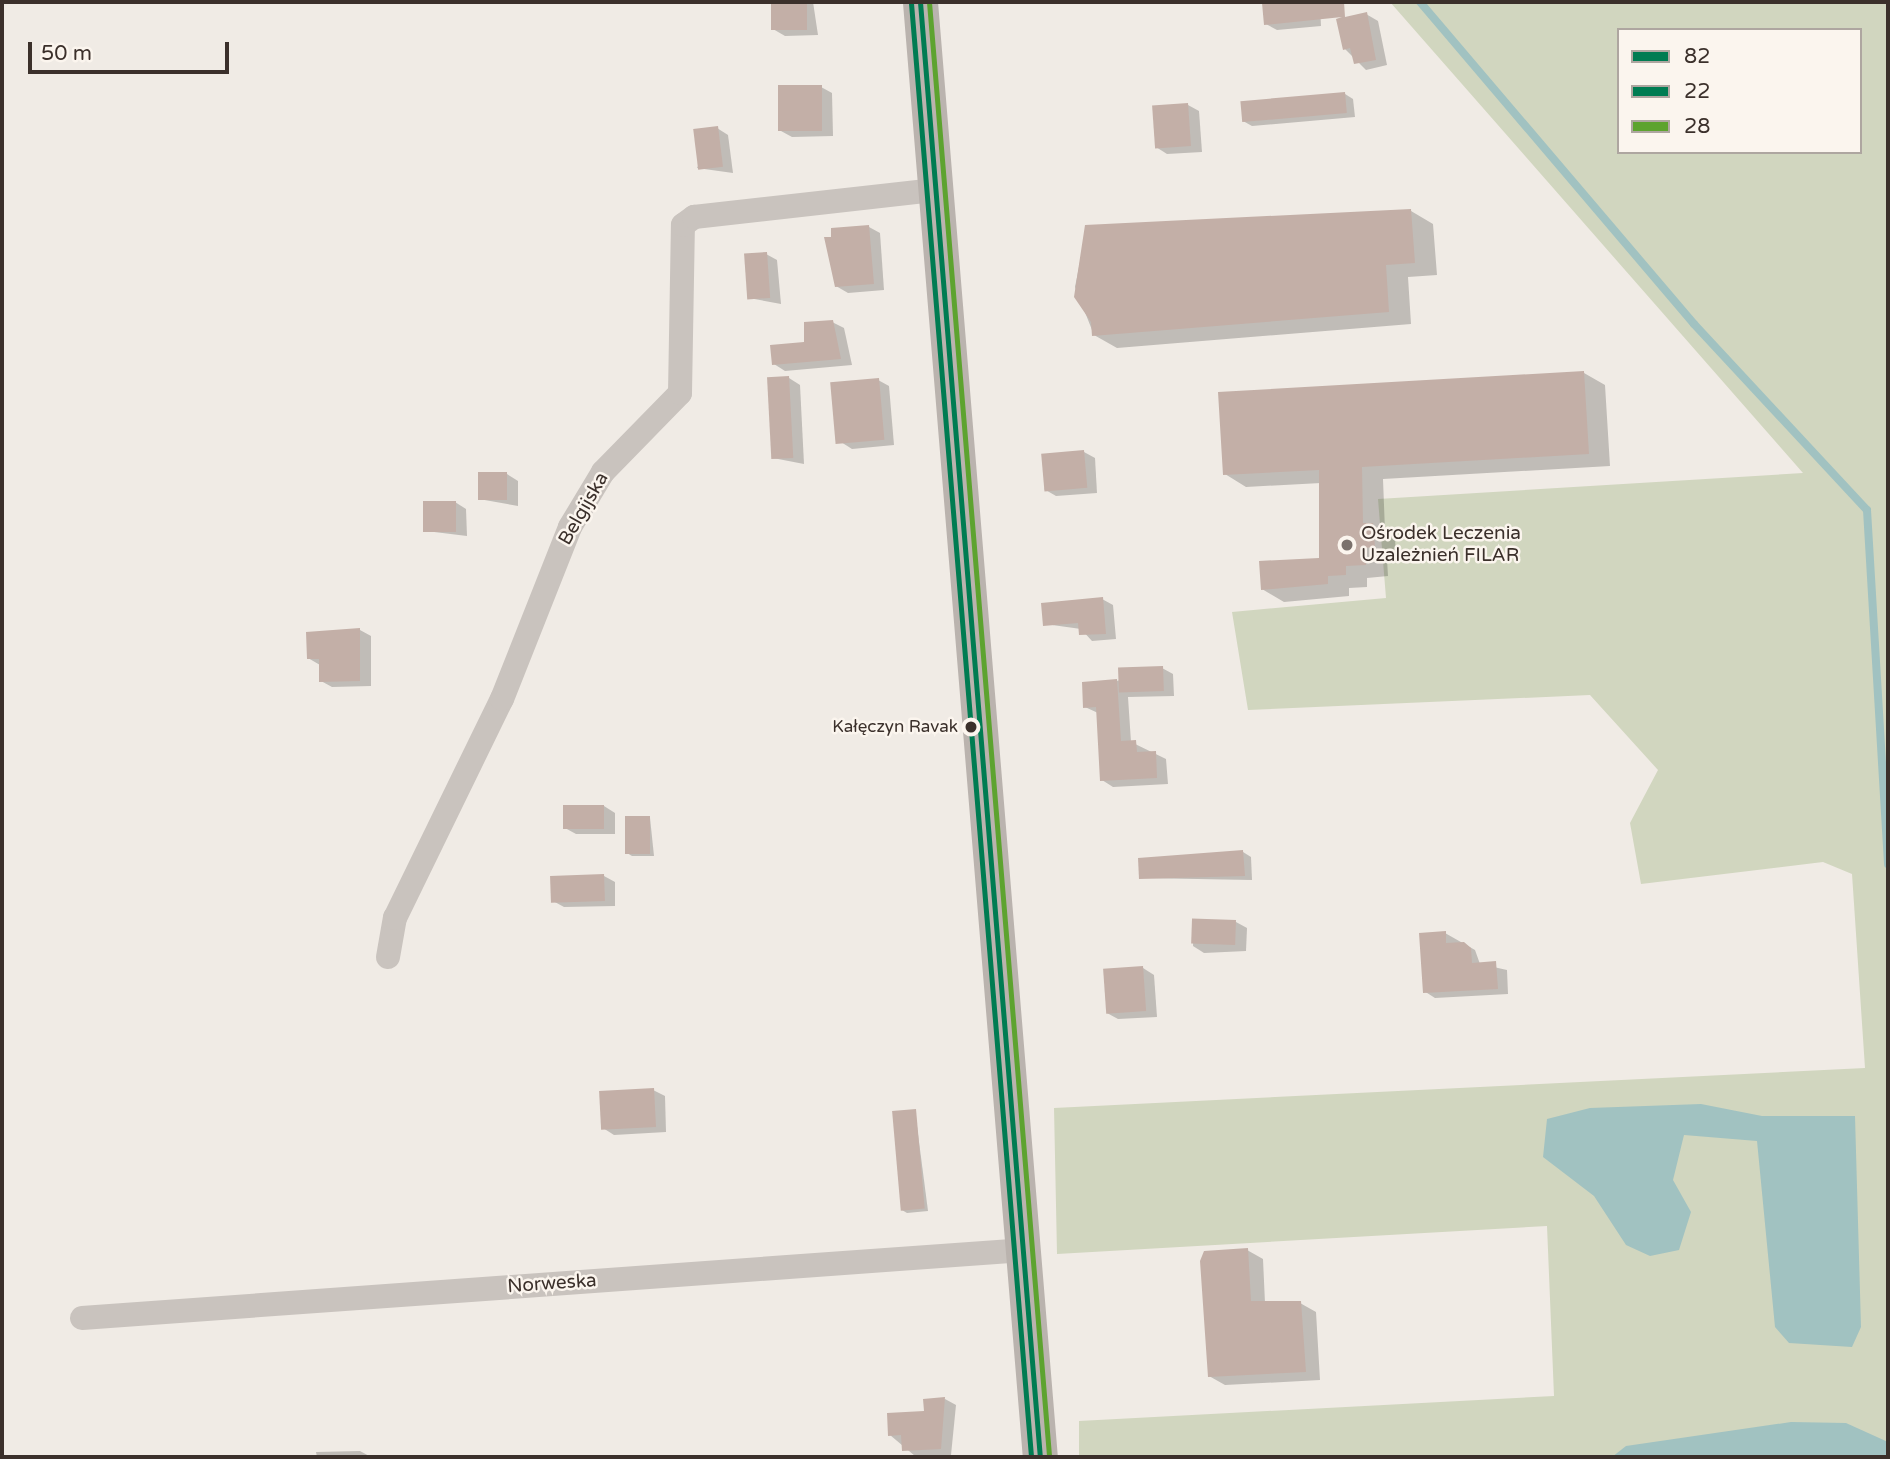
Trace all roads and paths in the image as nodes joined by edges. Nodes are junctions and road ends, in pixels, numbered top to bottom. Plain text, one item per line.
1 (920, 2) edge
2 (935, 190) junction
3 (388, 957) dead end
4 (1023, 1250) junction
5 (82, 1318) dead end
6 (1040, 1457) edge

1 - 2 main road
2 - 3 street, Belgijska
2 - 4 main road
4 - 5 street, Norweska
4 - 6 main road

